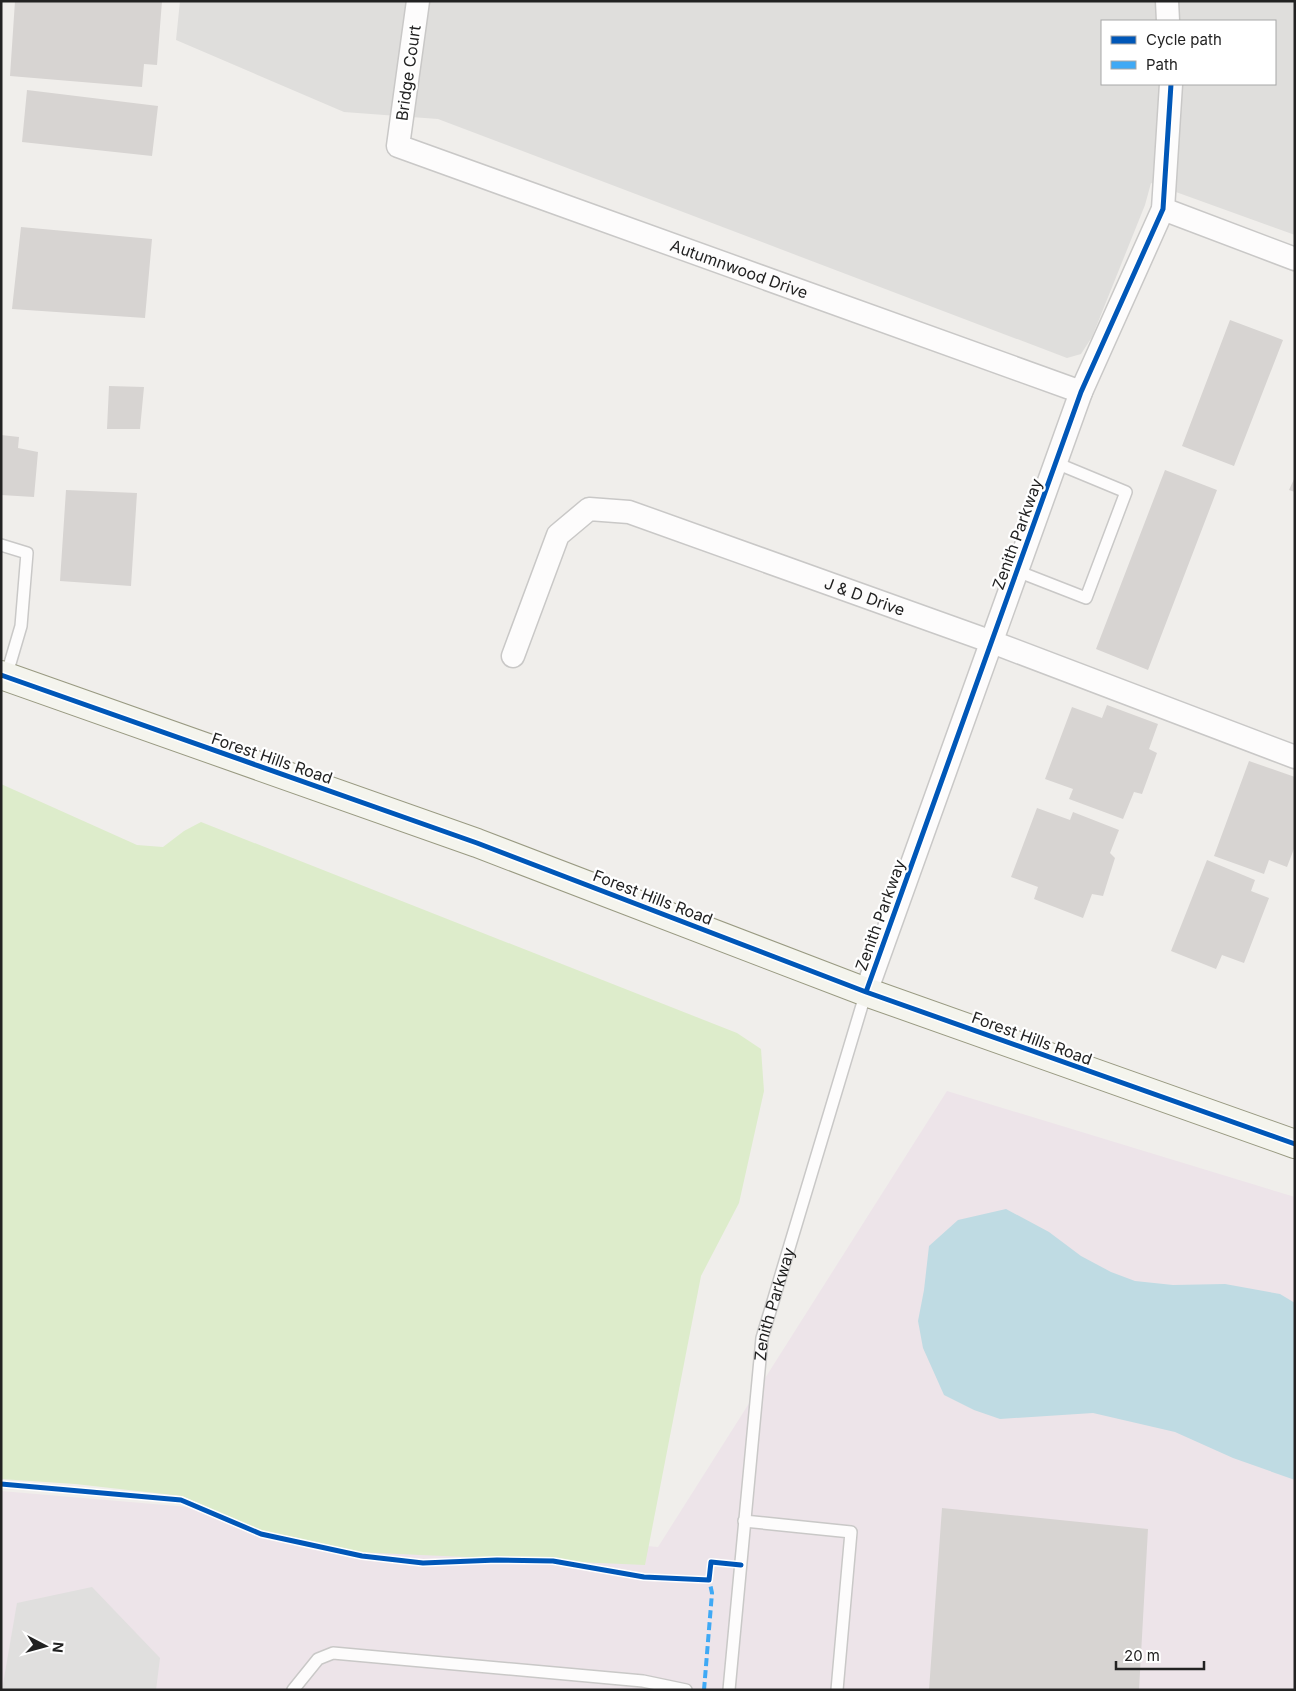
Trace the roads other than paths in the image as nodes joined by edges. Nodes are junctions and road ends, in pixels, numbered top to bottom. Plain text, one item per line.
1 (418, 1) edge
2 (1167, 1) edge
3 (1168, 20) edge
4 (1172, 85) edge
5 (398, 146) joint
6 (1163, 209) junction
7 (1295, 259) edge
8 (1081, 392) junction
9 (1056, 463) junction
10 (1, 545) edge
11 (1016, 571) junction
12 (992, 642) junction
13 (513, 656) dead end
14 (4, 676) edge
15 (1295, 757) edge
16 (866, 992) junction
17 (1295, 1144) edge
18 (744, 1521) junction
19 (643, 1685) edge
20 (293, 1690) edge
21 (686, 1690) edge
22 (729, 1690) edge
23 (836, 1690) edge

1 - 5 street, Bridge Court
2 - 3 street
4 - 6 street, Zenith Parkway
5 - 8 street, Autumnwood Drive
6 - 7 street
6 - 8 street, Zenith Parkway
8 - 9 street, Zenith Parkway
9 - 11 street, Zenith Parkway
9 - 11 lane
10 - 14 lane
11 - 12 street, Zenith Parkway
12 - 13 street, J & D Drive
12 - 15 street, J & D Drive
12 - 16 street, Zenith Parkway
14 - 16 street, Forest Hills Road
16 - 17 street, Forest Hills Road
16 - 18 lane, Zenith Parkway
18 - 22 lane, Zenith Parkway
18 - 23 lane
19 - 20 lane
19 - 21 lane

